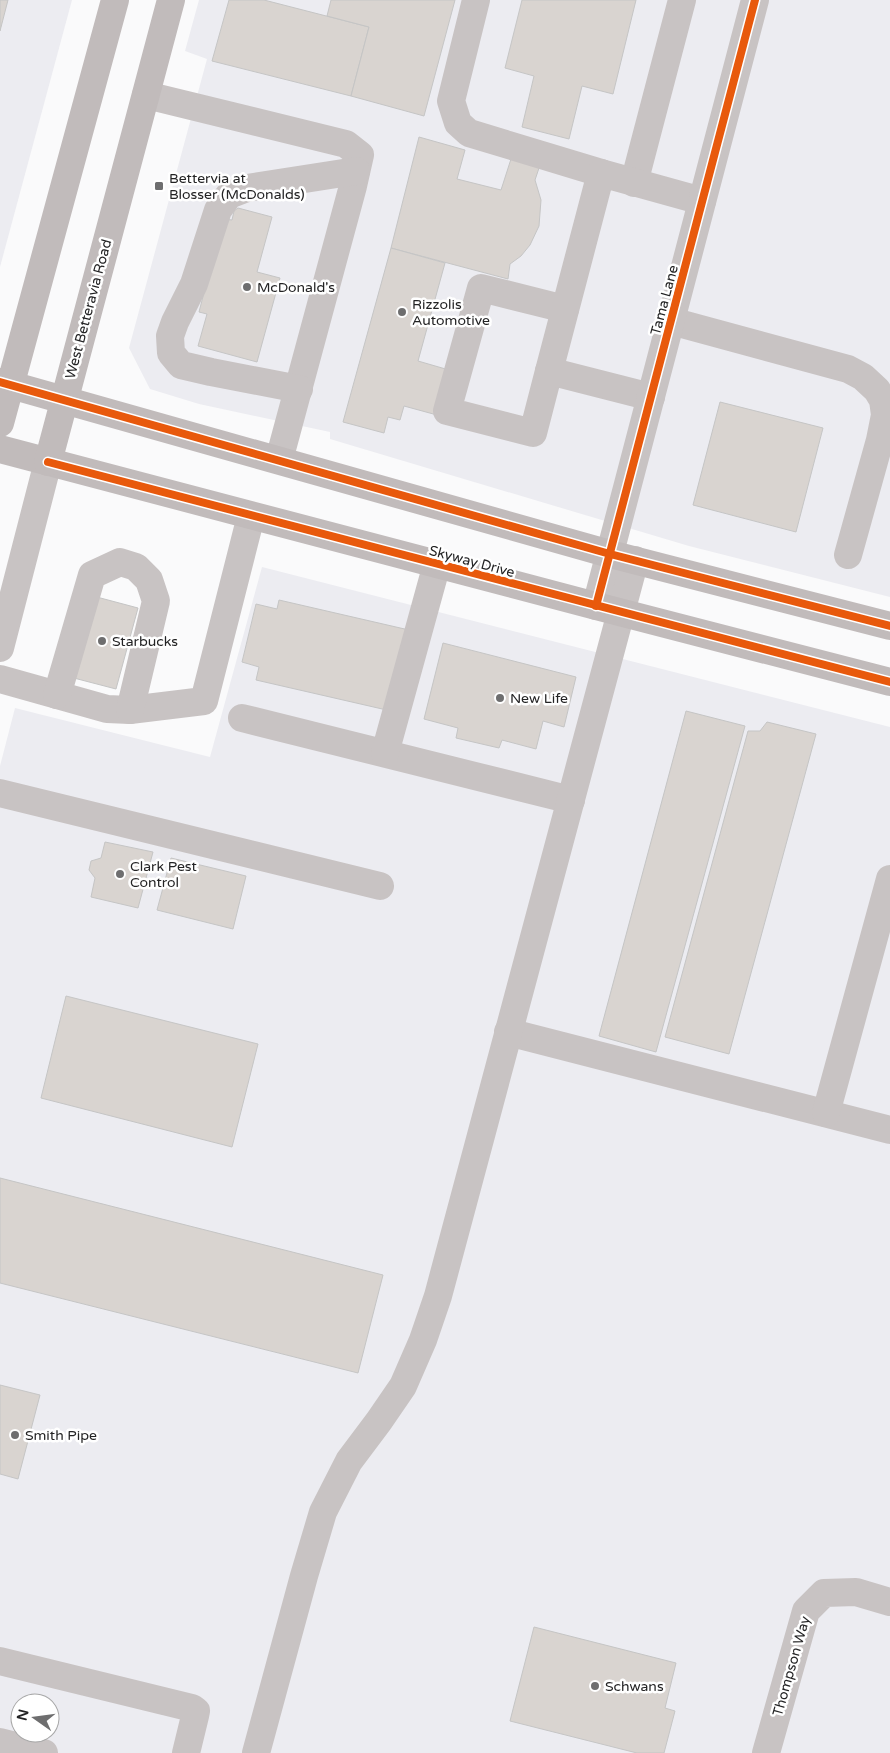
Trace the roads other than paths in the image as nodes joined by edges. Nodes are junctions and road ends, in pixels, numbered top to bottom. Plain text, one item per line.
1 (115, 0) edge
2 (171, 0) edge
3 (476, 0) edge
4 (682, 0) edge
5 (755, 0) edge
6 (146, 95) junction
7 (356, 171) junction
8 (601, 174) junction
9 (634, 183) junction
10 (702, 201) junction
11 (565, 309) junction
12 (671, 321) junction
13 (549, 370) junction
14 (5, 383) edge
15 (299, 389) junction
16 (651, 396) junction
17 (64, 400) junction
18 (0, 423) edge
19 (0, 449) edge
20 (279, 460) junction
21 (48, 462) junction
22 (251, 516) junction
23 (848, 554) dead end
24 (623, 557) junction
25 (437, 564) junction
26 (609, 609) junction
27 (890, 626) edge
28 (0, 648) edge
29 (0, 679) edge
30 (890, 682) edge
31 (57, 695) junction
32 (130, 710) junction
33 (242, 718) dead end
34 (385, 753) junction
35 (0, 793) edge
36 (571, 800) junction
37 (890, 879) edge
38 (380, 886) dead end
39 (508, 1032) junction
40 (826, 1114) junction
41 (890, 1130) edge
42 (890, 1602) edge
43 (0, 1661) edge
44 (0, 1742) edge
45 (44, 1753) edge
46 (186, 1753) edge
47 (256, 1753) edge
48 (766, 1753) edge

1 - 14 main road
2 - 6 main road, West Betteravia Road
3 - 8 street
4 - 9 street
5 - 10 street, Tama Lane
6 - 7 street
6 - 17 main road, West Betteravia Road
7 - 15 street
7 - 15 street
8 - 9 street
8 - 11 street
9 - 10 street
10 - 12 street, Tama Lane
11 - 13 street
11 - 13 street
12 - 16 street, Tama Lane
12 - 23 street
13 - 16 street
14 - 17 main road
14 - 18 main road
15 - 20 street
16 - 24 street, Tama Lane
17 - 20 main road
17 - 21 main road, West Betteravia Road
19 - 21 main road, Skyway Drive
20 - 24 main road
21 - 22 main road, Skyway Drive
21 - 28 street, West Betteravia Road
22 - 25 main road, Skyway Drive
22 - 32 street
24 - 26 street, Tama Lane
24 - 27 main road
25 - 26 main road, Skyway Drive
25 - 34 street
26 - 30 main road, Skyway Drive
26 - 36 street, Tama Lane
29 - 31 street
31 - 32 street
31 - 32 street
33 - 34 street
34 - 36 street
35 - 38 street
36 - 39 street, Tama Lane
37 - 40 street
39 - 40 street
39 - 47 street, Tama Lane
40 - 41 street
42 - 48 street, Thompson Way
43 - 46 street
44 - 45 street

